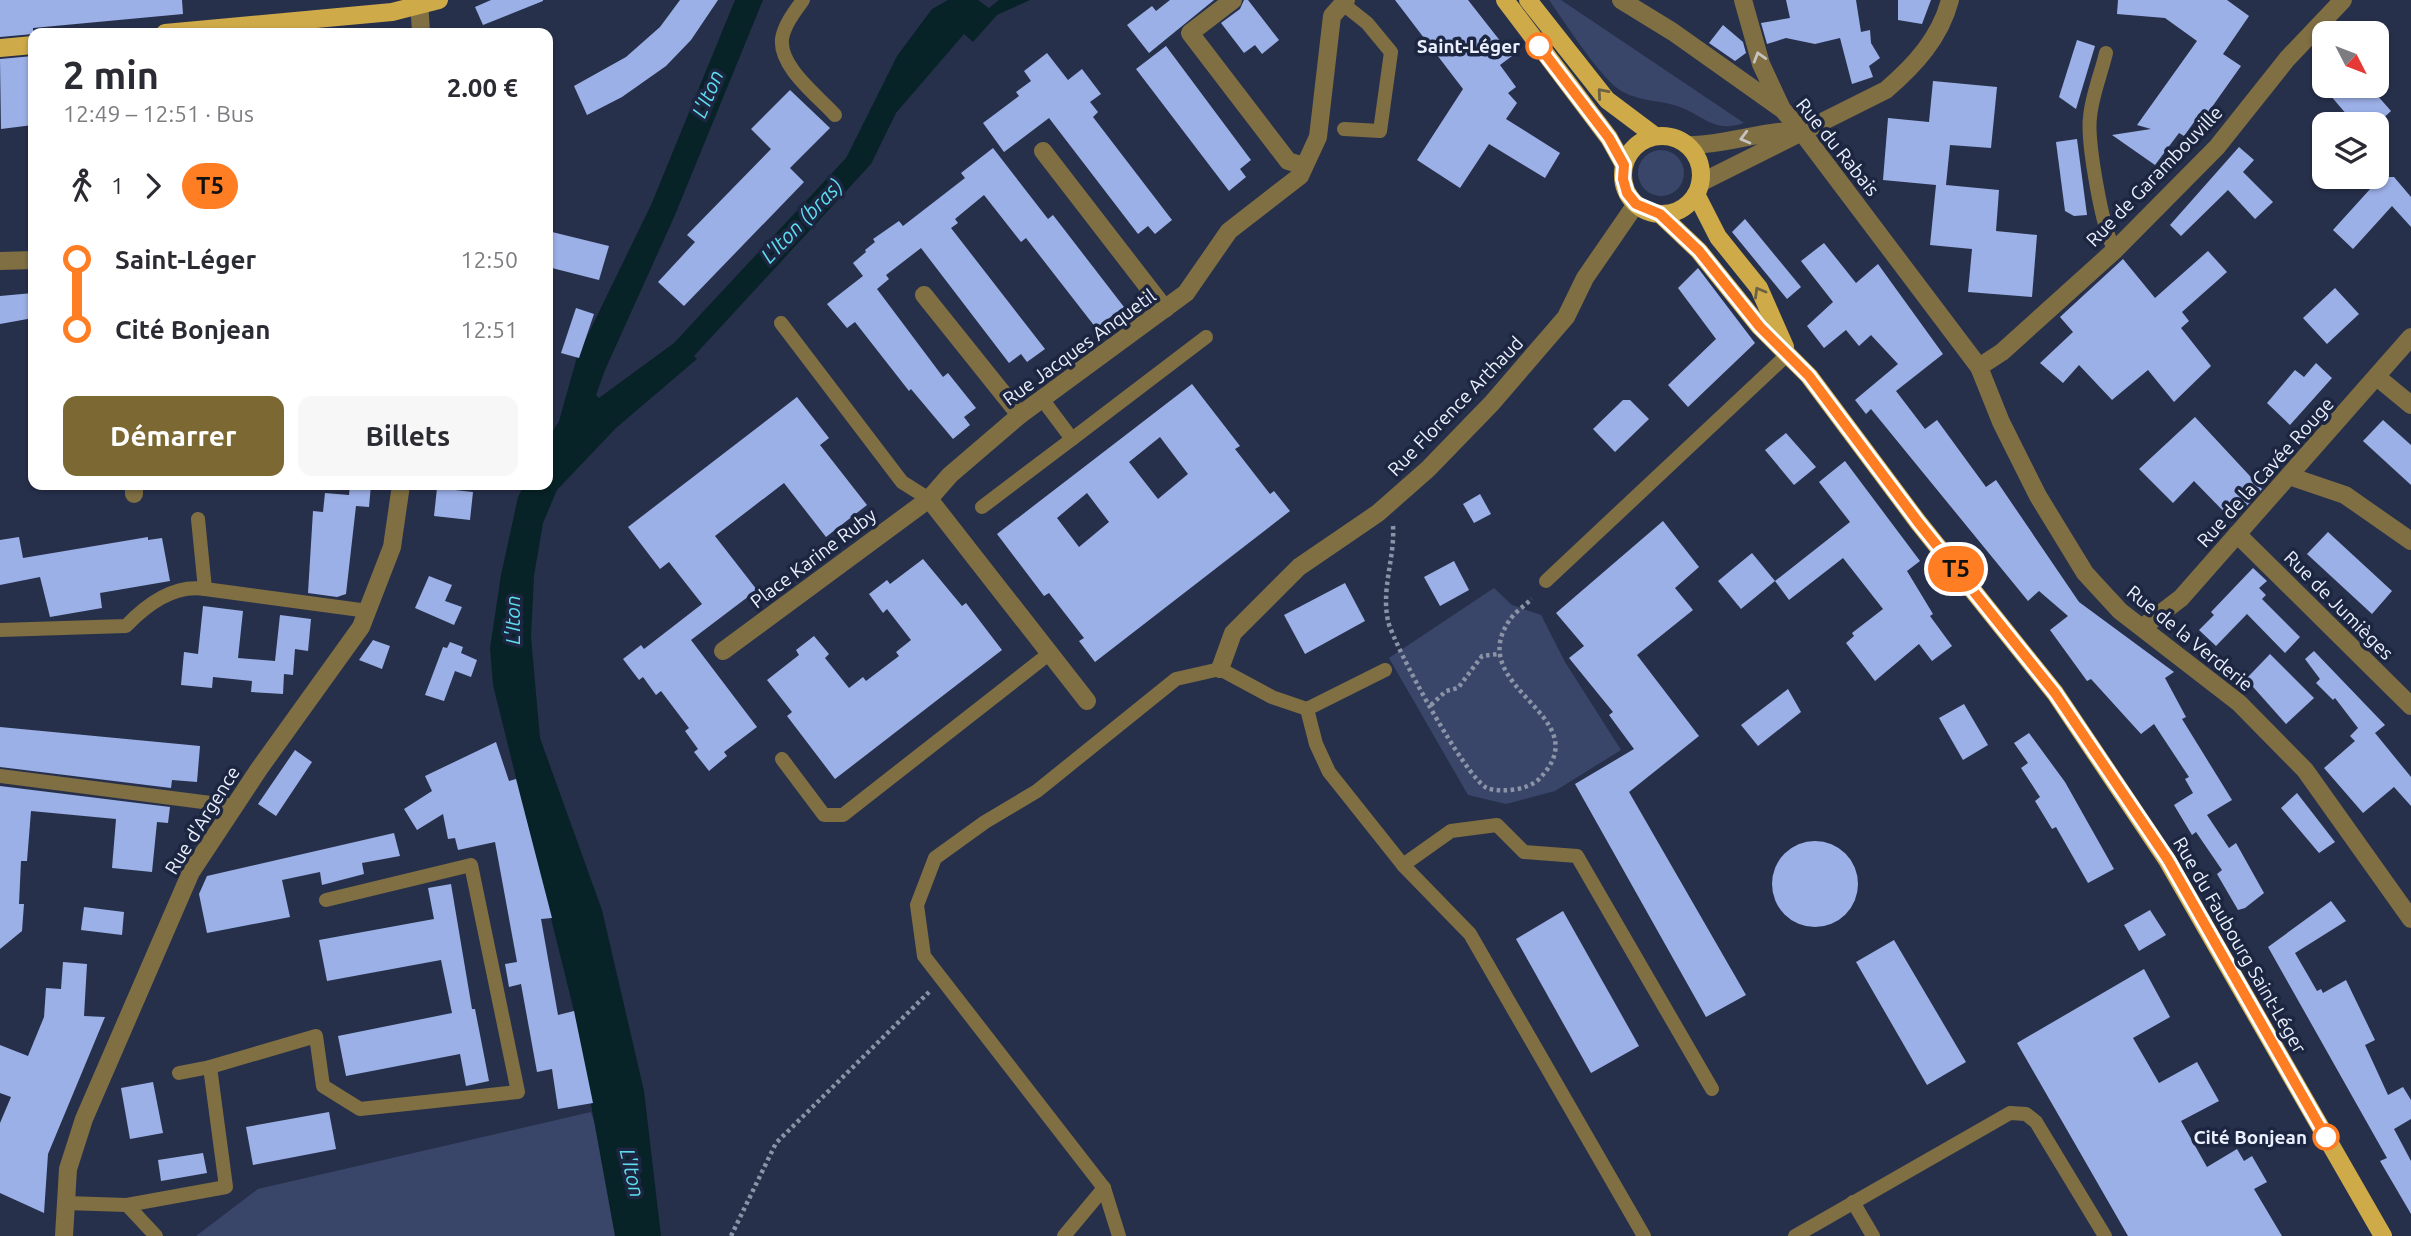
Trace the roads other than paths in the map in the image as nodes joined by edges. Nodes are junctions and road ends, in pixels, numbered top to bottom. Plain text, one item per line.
1 (439, 0) edge
2 (803, 0) edge
3 (1233, 0) edge
4 (1505, 0) edge
5 (1528, 0) edge
6 (1621, 0) edge
7 (1743, 0) edge
8 (1950, 0) edge
9 (2343, 0) edge
10 (1344, 2) edge
11 (420, 3) edge
12 (219, 28) edge
13 (421, 28) edge
14 (28, 46) edge
15 (0, 48) edge
16 (2106, 53) dead end
17 (1783, 110) junction
18 (835, 115) dead end
19 (1344, 129) dead end
20 (1801, 131) junction
21 (1655, 136) junction
22 (1688, 145) junction
23 (1043, 152) dead end
24 (1624, 165) junction
25 (1304, 166) junction
26 (1698, 188) junction
27 (1636, 204) junction
28 (1660, 214) junction
29 (2115, 250) junction
30 (28, 260) edge
31 (0, 261) edge
32 (924, 295) dead end
33 (1165, 309) junction
34 (781, 323) dead end
35 (2411, 337) edge
36 (1206, 338) dead end
37 (1788, 354) junction
38 (1979, 367) junction
39 (2377, 377) junction
40 (1042, 399) junction
41 (2411, 405) edge
42 (1020, 415) junction
43 (1072, 439) junction
44 (2288, 477) junction
45 (400, 490) edge
46 (929, 499) junction
47 (982, 507) dead end
48 (198, 519) dead end
49 (2237, 534) junction
50 (2411, 541) edge
51 (1546, 581) dead end
52 (205, 589) junction
53 (368, 611) junction
54 (2143, 627) junction
55 (0, 630) edge
56 (723, 652) dead end
57 (1050, 653) junction
58 (1220, 669) junction
59 (1385, 670) dead end
60 (1087, 701) dead end
61 (2411, 706) edge
62 (1307, 709) junction
63 (782, 759) dead end
64 (0, 776) edge
65 (234, 806) junction
66 (1403, 865) junction
67 (326, 900) dead end
68 (2411, 919) edge
69 (210, 1067) junction
70 (179, 1073) dead end
71 (1712, 1088) dead end
72 (1104, 1188) junction
73 (1853, 1202) junction
74 (65, 1203) junction
75 (127, 1205) junction
76 (64, 1236) edge
77 (156, 1236) edge
78 (1064, 1236) edge
79 (1119, 1236) edge
80 (1644, 1236) edge
81 (1795, 1236) edge
82 (1873, 1236) edge
83 (2105, 1236) edge
84 (2383, 1236) edge

1 - 11 main road
2 - 18 lane
3 - 25 street
4 - 24 main road
21 -> 5 main road
6 - 17 street, Rue du Rabais
17 -> 7 street
8 - 20 street
9 - 29 street, Rue de Garambouville
10 - 19 lane
10 - 25 street, Rue Jacques Anquetil
11 - 12 main road
11 - 13 street
14 - 15 main road
16 - 29 lane
17 - 20 street, Rue du Rabais
20 -> 22 street
20 - 26 street
20 - 38 street, Rue du Rabais
21 - 22 main road
21 - 24 main road
22 - 26 main road
23 - 33 street
24 - 27 main road
25 - 33 street, Rue Jacques Anquetil
26 - 28 main road
37 -> 26 main road, Rue du Faubourg Saint-Léger
27 - 28 main road
27 - 58 street, Rue Florence Arthaud
28 - 37 main road, Rue du Faubourg Saint-Léger
29 - 38 street, Rue de Garambouville
30 - 31 street
32 - 42 street
33 - 40 street, Rue Jacques Anquetil
34 - 46 lane
35 - 39 street, Rue de la Cavée Rouge
36 - 43 lane
37 - 51 lane
37 - 84 main road, Rue du Faubourg Saint-Léger
38 - 54 street, Rue de la Verderie
39 - 41 street
39 - 44 street, Rue de la Cavée Rouge
40 - 42 street, Rue Jacques Anquetil
40 - 43 lane
42 - 46 street, Rue Jacques Anquetil
43 - 47 lane
44 - 49 street, Rue de la Cavée Rouge
44 - 50 street
45 - 53 street, Rue d'Argence
46 - 56 street, Place Karine Ruby
46 - 57 street
48 - 52 lane
49 - 54 street, Rue de la Cavée Rouge
49 - 61 street, Rue de Jumièges
52 - 53 lane
52 - 55 lane
53 - 65 street, Rue d'Argence
54 - 68 street, Rue de la Verderie
57 - 60 street
57 - 63 lane
58 - 62 lane
58 - 72 lane
59 - 62 lane
62 - 66 lane
64 - 65 lane
65 - 74 street, Rue d'Argence
66 - 71 lane
66 - 80 lane
67 - 69 lane
69 - 70 lane
69 - 75 lane
72 - 78 lane
72 - 79 lane
73 - 81 lane
73 - 82 lane
73 - 83 lane
74 - 75 lane
74 - 76 street, Rue d'Argence
75 - 77 lane

